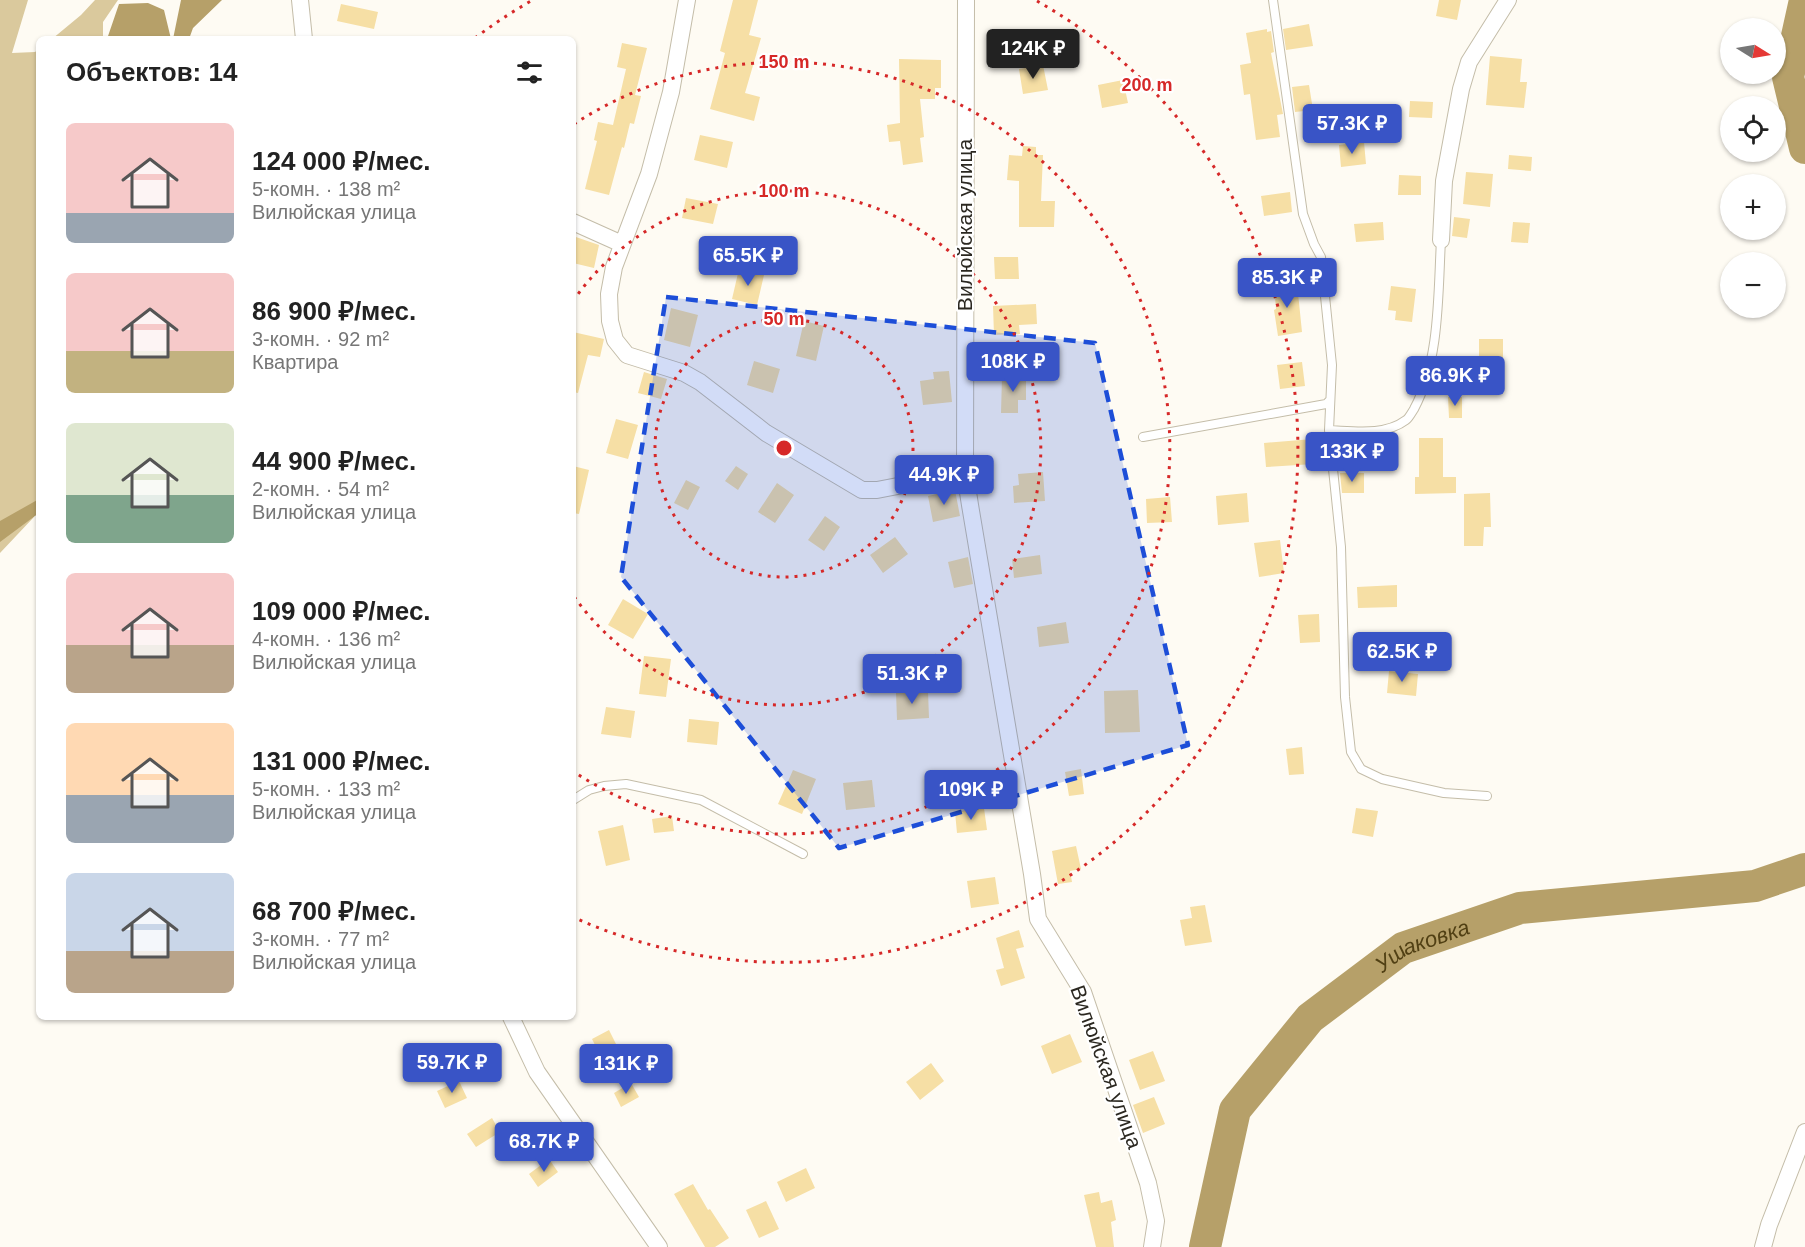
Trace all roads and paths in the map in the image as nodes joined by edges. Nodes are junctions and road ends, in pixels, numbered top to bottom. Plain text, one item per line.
1 (300, 0) edge
2 (687, 0) edge
3 (966, 0) edge
4 (1273, 0) edge
5 (1508, 0) edge
6 (304, 36) edge
7 (576, 223) edge
8 (1441, 240) joint
9 (622, 244) junction
10 (1330, 400) junction
11 (1329, 430) junction
12 (1143, 437) dead end
13 (965, 472) junction
14 (1487, 796) dead end
15 (576, 798) edge
16 (802, 854) dead end
17 (512, 1020) edge
18 (571, 1122) junction
19 (1805, 1132) edge
20 (573, 1149) dead end
21 (659, 1247) edge
22 (1152, 1247) edge
23 (1763, 1247) edge

1 - 6 street
2 - 9 street
3 - 13 street, Вилюйская улица
4 - 10 lane
5 - 8 street
7 - 9 street
8 - 11 lane
9 - 13 street
10 - 11 lane
10 - 12 lane
11 - 14 lane
13 - 22 street, Вилюйская улица
15 - 16 lane
17 - 18 street
18 - 20 lane
18 - 21 street
19 - 23 street

